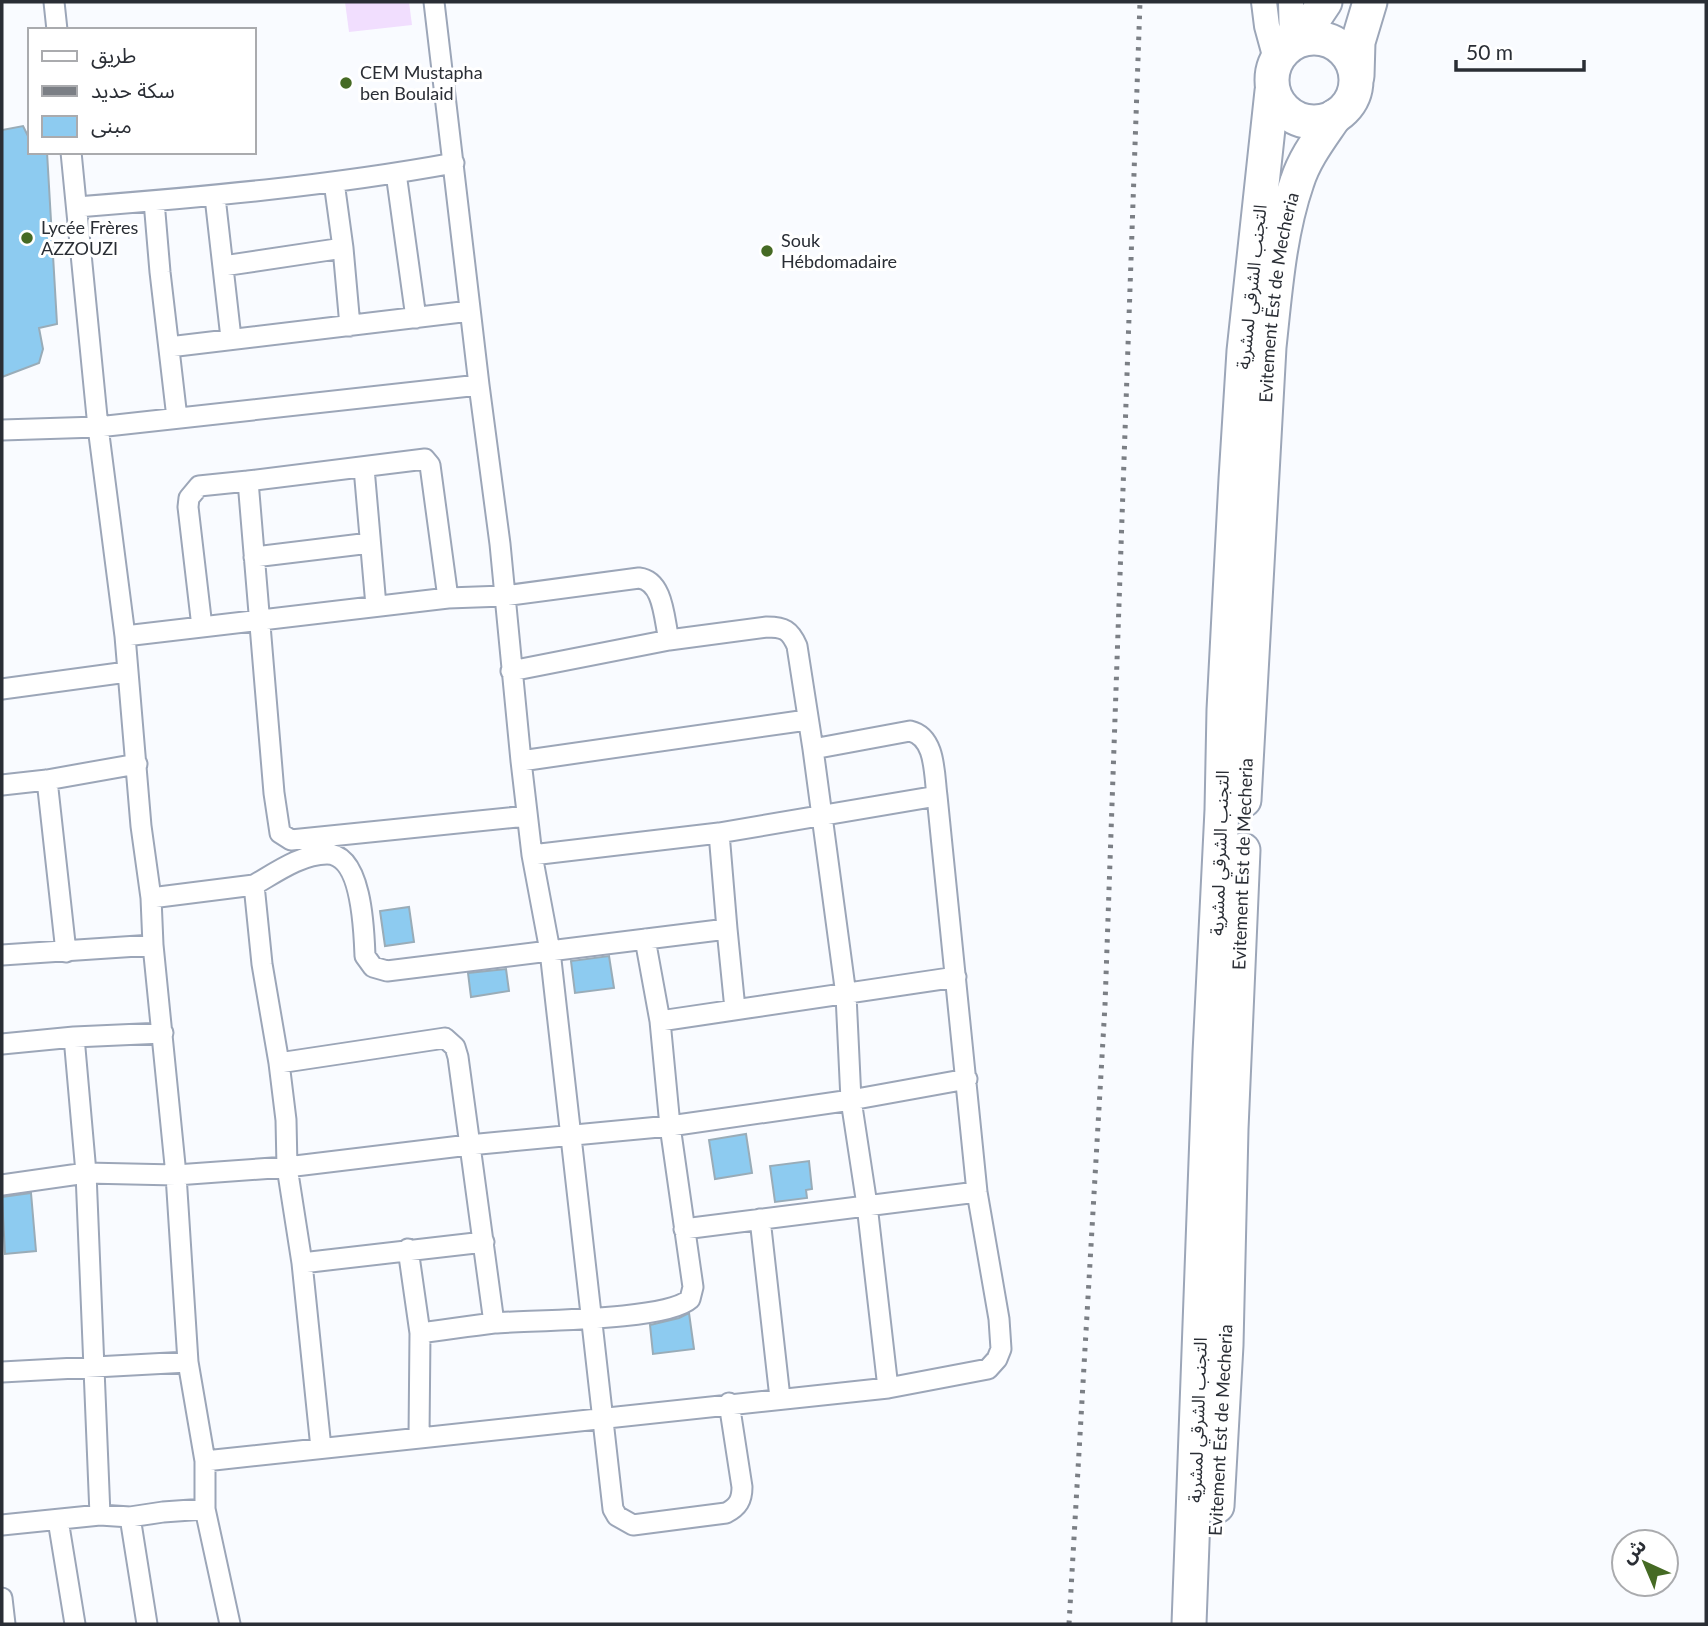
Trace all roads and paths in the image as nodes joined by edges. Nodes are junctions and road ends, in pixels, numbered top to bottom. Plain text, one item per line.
1 (54, 2) edge
2 (434, 2) edge
3 (1264, 2) edge
4 (1291, 2) edge
5 (1325, 2) edge
6 (1370, 2) edge
7 (57, 28) edge
8 (1285, 58) junction
9 (1356, 78) junction
10 (1335, 116) junction
11 (71, 154) edge
12 (454, 163) junction
13 (397, 173) junction
14 (334, 182) junction
15 (215, 197) junction
16 (154, 201) junction
17 (77, 207) junction
18 (343, 248) junction
19 (223, 266) junction
20 (470, 311) junction
21 (415, 318) junction
22 (350, 326) junction
23 (231, 338) junction
24 (169, 347) junction
25 (479, 385) junction
26 (177, 418) junction
27 (97, 427) junction
28 (2, 430) edge
29 (364, 468) junction
30 (248, 481) junction
31 (370, 543) junction
32 (254, 556) junction
33 (505, 596) junction
34 (448, 598) junction
35 (376, 606) junction
36 (259, 621) junction
37 (202, 627) junction
38 (125, 636) junction
39 (668, 640) junction
40 (511, 671) junction
41 (127, 673) junction
42 (2, 689) edge
43 (807, 720) junction
44 (813, 749) junction
45 (521, 761) junction
46 (137, 764) junction
47 (47, 780) junction
48 (2, 785) edge
49 (937, 796) junction
50 (527, 816) junction
51 (822, 817) junction
52 (719, 833) junction
53 (532, 855) junction
54 (254, 885) junction
55 (150, 898) junction
56 (727, 929) junction
57 (645, 939) junction
58 (153, 945) junction
59 (550, 951) junction
60 (66, 952) junction
61 (2, 955) edge
62 (956, 977) junction
63 (846, 995) junction
64 (735, 1009) junction
65 (660, 1021) junction
66 (163, 1033) junction
67 (74, 1037) junction
68 (2, 1044) edge
69 (279, 1063) junction
70 (967, 1079) junction
71 (851, 1100) junction
72 (670, 1126) junction
73 (570, 1137) junction
74 (468, 1145) junction
75 (287, 1167) junction
76 (86, 1173) junction
77 (176, 1175) junction
78 (2, 1185) edge
79 (977, 1192) junction
80 (867, 1205) junction
81 (760, 1219) junction
82 (684, 1229) junction
83 (484, 1242) junction
84 (408, 1250) junction
85 (302, 1264) junction
86 (592, 1320) junction
87 (494, 1323) junction
88 (420, 1333) junction
89 (188, 1362) junction
90 (96, 1367) junction
91 (2, 1373) edge
92 (888, 1388) junction
93 (780, 1398) junction
94 (729, 1403) junction
95 (603, 1417) junction
96 (419, 1437) junction
97 (321, 1448) junction
98 (205, 1461) junction
99 (205, 1509) junction
100 (100, 1515) junction
101 (130, 1517) junction
102 (58, 1520) junction
103 (2, 1525) edge
104 (2, 1598) edge
105 (1196, 1622) edge
106 (5, 1624) edge
107 (75, 1624) edge
108 (147, 1624) edge
109 (230, 1624) edge

1 - 7 street
2 - 12 street
3 - 8 street
4 - 8 street
5 - 8 highway
6 - 9 highway
8 - 9 highway
8 - 10 highway
8 - 105 highway, التجنب الشرقي لمشرية
9 - 10 highway
10 - 105 highway, Evitement Est de Mecheria
11 - 17 street
12 - 13 street
12 - 20 street
13 - 14 street
13 - 21 street
14 - 15 street
14 - 18 street
15 - 16 street
15 - 19 street
16 - 17 street
16 - 24 street
17 - 27 street
18 - 19 street
18 - 22 street
19 - 23 street
20 - 21 street
20 - 25 street
21 - 22 street
22 - 23 street
23 - 24 street
24 - 26 street
25 - 26 street
25 - 33 street
26 - 27 street
27 - 28 street
27 - 38 street
29 - 30 street
29 - 31 street
29 - 34 street
30 - 32 street
30 - 37 street
31 - 32 street
31 - 35 street
32 - 36 street
33 - 34 street
33 - 39 street
33 - 40 street
34 - 35 street
35 - 36 street
36 - 37 street
36 - 50 street
37 - 38 street
38 - 41 street
39 - 40 street
39 - 43 street
40 - 45 street
41 - 42 street
41 - 46 street
43 - 44 street
43 - 45 street
44 - 49 street
44 - 51 street
45 - 50 street
46 - 47 street
46 - 55 street
47 - 48 street
47 - 60 street
49 - 51 street
49 - 62 street
50 - 53 street
51 - 52 street
51 - 63 street
52 - 53 street
52 - 56 street
53 - 59 street
54 - 55 street
54 - 59 street
54 - 69 street
55 - 58 street
56 - 57 street
56 - 64 street
57 - 59 street
57 - 65 street
58 - 60 street
58 - 66 street
59 - 73 street
60 - 61 street
62 - 63 street
62 - 70 street
63 - 64 street
63 - 71 street
64 - 65 street
65 - 72 street
66 - 67 street
66 - 77 street
67 - 68 street
67 - 76 street
69 - 74 street
69 - 75 street
70 - 71 street
70 - 79 street
71 - 72 street
71 - 80 street
72 - 73 street
72 - 82 street
73 - 74 street
73 - 86 street
74 - 75 street
74 - 83 street
75 - 77 street
75 - 85 street
76 - 77 street
76 - 78 street
76 - 90 street
77 - 89 street
79 - 80 street
79 - 92 street
80 - 81 street
80 - 92 street
81 - 82 street
81 - 93 street
82 - 86 street
83 - 84 street
83 - 87 street
84 - 85 street
84 - 88 street
85 - 97 street
86 - 87 street
86 - 95 street
87 - 88 street
88 - 96 street
89 - 90 street
89 - 98 street
90 - 91 street
90 - 100 street
92 - 93 street
93 - 94 street
94 - 95 street
94 - 95 street
95 - 96 street
96 - 97 street
97 - 98 street
98 - 99 street
99 - 101 street
99 - 109 street
100 - 101 street
100 - 102 street
101 - 108 street
102 - 103 street
102 - 107 street
104 - 106 street

